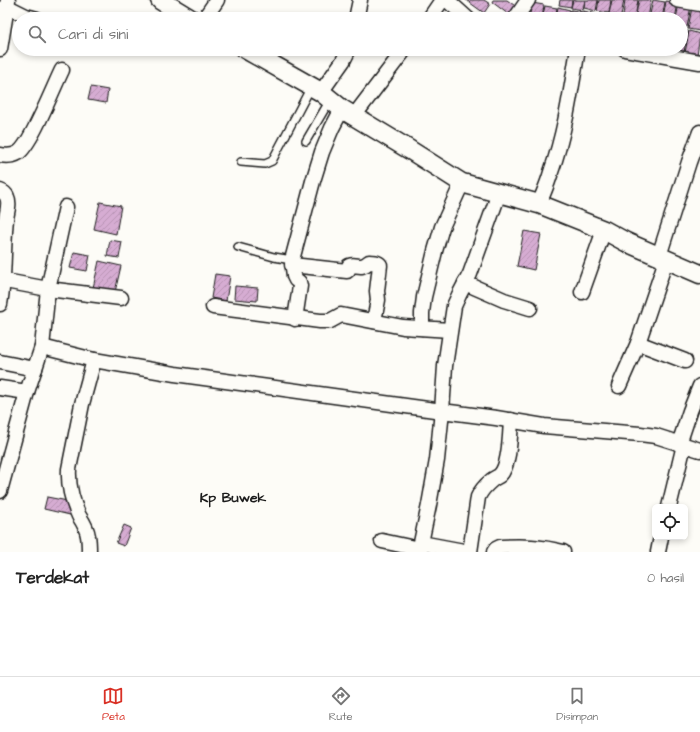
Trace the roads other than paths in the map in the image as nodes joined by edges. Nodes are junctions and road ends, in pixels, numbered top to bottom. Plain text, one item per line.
1 (160, 0) edge
2 (216, 0) edge
3 (360, 0) edge
4 (442, 0) edge
5 (447, 0) edge
6 (528, 0) edge
7 (677, 0) edge
8 (7, 3) edge
9 (700, 4) edge
10 (20, 12) edge
11 (180, 12) edge
12 (208, 12) edge
13 (357, 12) edge
14 (433, 12) edge
15 (460, 12) edge
16 (520, 12) edge
17 (0, 49) edge
18 (257, 56) edge
19 (346, 56) edge
20 (395, 56) edge
21 (577, 56) edge
22 (665, 56) edge
23 (700, 62) edge
24 (62, 70) dead end
25 (331, 101) junction
26 (700, 132) edge
27 (306, 141) dead end
28 (0, 155) edge
29 (241, 162) dead end
30 (462, 183) junction
31 (0, 191) edge
32 (499, 193) junction
33 (539, 204) junction
34 (66, 207) dead end
35 (604, 230) junction
36 (238, 247) dead end
37 (662, 258) junction
38 (292, 262) junction
39 (700, 274) edge
40 (1, 280) edge
41 (465, 284) junction
42 (48, 289) junction
43 (582, 292) dead end
44 (121, 298) dead end
45 (0, 304) edge
46 (213, 307) dead end
47 (530, 308) dead end
48 (294, 319) junction
49 (374, 321) junction
50 (422, 328) junction
51 (450, 330) junction
52 (638, 343) junction
53 (42, 347) junction
54 (94, 360) junction
55 (685, 361) dead end
56 (0, 362) edge
57 (35, 369) junction
58 (619, 386) dead end
59 (700, 386) edge
60 (0, 388) edge
61 (27, 392) junction
62 (442, 411) junction
63 (511, 420) junction
64 (681, 444) junction
65 (700, 450) edge
66 (0, 490) edge
67 (670, 504) edge
68 (660, 540) edge
69 (382, 542) dead end
70 (420, 548) edge
71 (89, 552) edge
72 (469, 552) edge
73 (494, 552) edge
74 (563, 552) edge
75 (658, 552) edge

1 - 11 street
2 - 12 street
3 - 13 street
4 - 14 street
5 - 15 street
6 - 16 street
7 - 9 street
8 - 10 street
8 - 17 street
18 - 25 street
19 - 25 street
20 - 25 street
21 - 33 street
22 - 23 street
24 - 28 street
25 - 27 lane
25 - 29 lane
25 - 30 street
25 - 38 street
26 - 37 street
30 - 32 street
30 - 50 street
31 - 40 street
32 - 33 street
32 - 41 street
33 - 35 street
34 - 42 street
35 - 37 street
35 - 43 street
36 - 38 lane
37 - 39 street
37 - 52 street
38 - 48 street
38 - 49 street
40 - 42 street
40 - 45 street
41 - 47 street
41 - 51 street
42 - 44 street
42 - 53 street
46 - 48 street
48 - 49 street
49 - 50 street
50 - 51 street
51 - 62 street
52 - 55 street
52 - 58 street
53 - 54 street
53 - 57 street
54 - 62 street
54 - 71 street
56 - 57 street
57 - 61 street
59 - 64 street
60 - 61 street
61 - 66 street
62 - 63 street
62 - 70 street
63 - 64 street
63 - 72 street
64 - 65 street
64 - 67 street
68 - 75 street
69 - 70 street
70 - 72 street
73 - 74 street

